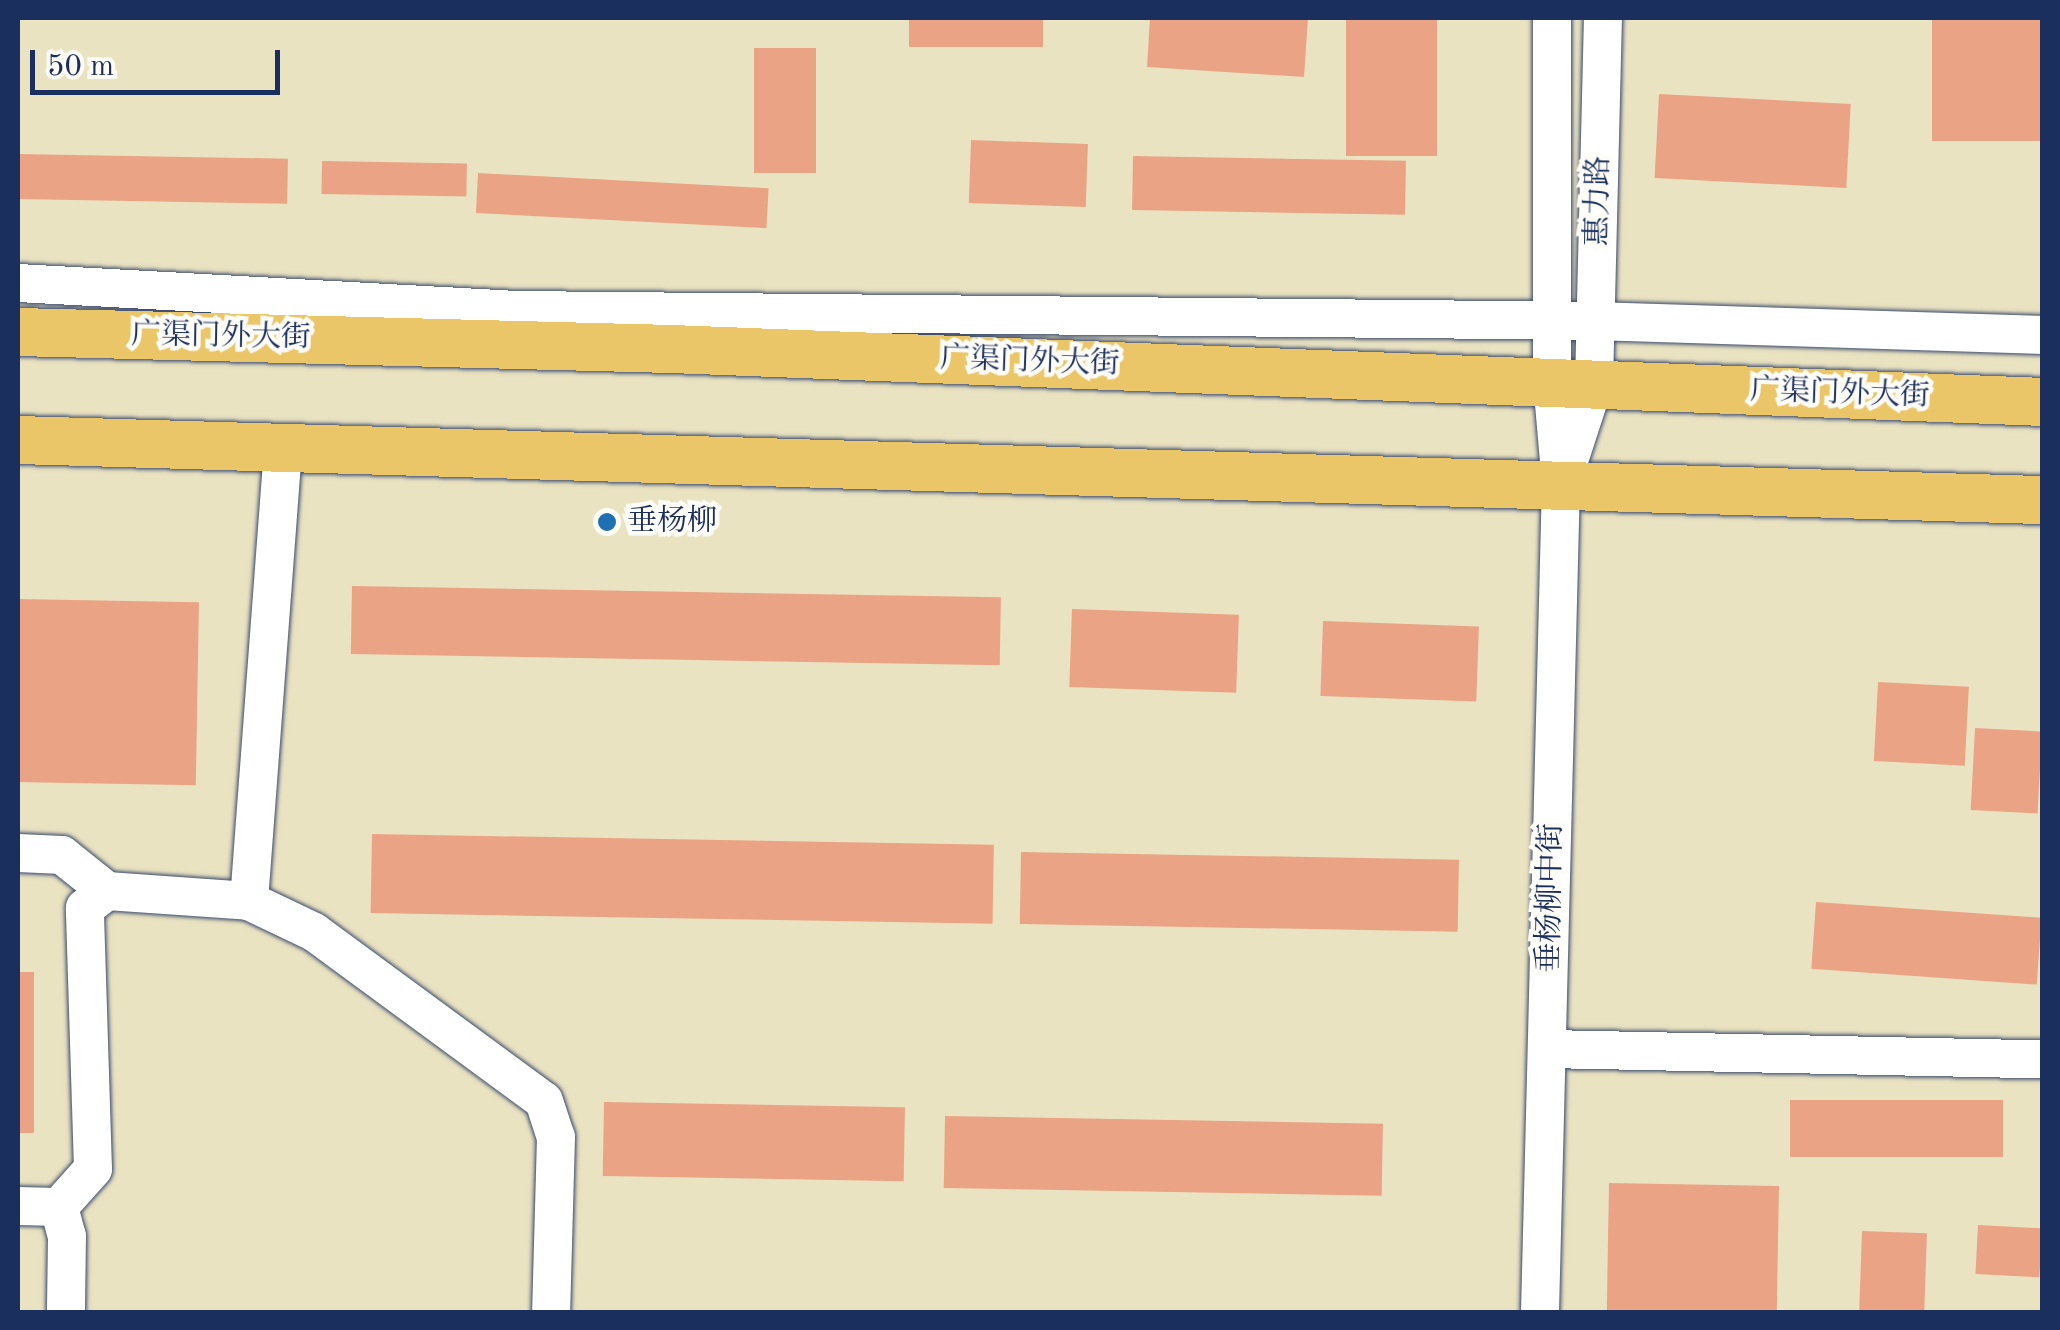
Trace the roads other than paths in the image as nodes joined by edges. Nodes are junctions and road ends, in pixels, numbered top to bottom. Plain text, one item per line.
1 (1552, 18) edge
2 (1602, 18) edge
3 (18, 283) edge
4 (1552, 321) junction
5 (1596, 321) junction
6 (18, 332) edge
7 (2042, 335) edge
8 (1573, 383) junction
9 (2042, 402) edge
10 (18, 440) edge
11 (283, 448) junction
12 (1561, 484) junction
13 (2042, 500) edge
14 (18, 853) edge
15 (107, 891) junction
16 (249, 901) junction
17 (1547, 1049) junction
18 (2042, 1059) edge
19 (18, 1206) edge
20 (58, 1207) junction
21 (66, 1312) edge
22 (551, 1312) edge
23 (1540, 1312) edge

1 - 4 street, 惠力路
2 - 5 street, 惠力路
3 - 4 street, 广渠门外大街
4 - 5 street, 广渠门外大街
4 - 8 street, 惠力路
5 - 7 street, 广渠门外大街
5 - 8 street, 惠力路
6 - 8 main road, 广渠门外大街
8 - 9 main road, 广渠门外大街
8 - 12 street, 垂杨柳中街
10 - 11 main road
11 - 12 main road
11 - 16 street
12 - 13 main road
12 - 17 street, 垂杨柳中街
14 - 15 street
15 - 16 street
15 - 20 street
16 - 22 street
17 - 18 street
17 - 23 street, 垂杨柳中街
19 - 20 street
20 - 21 street

